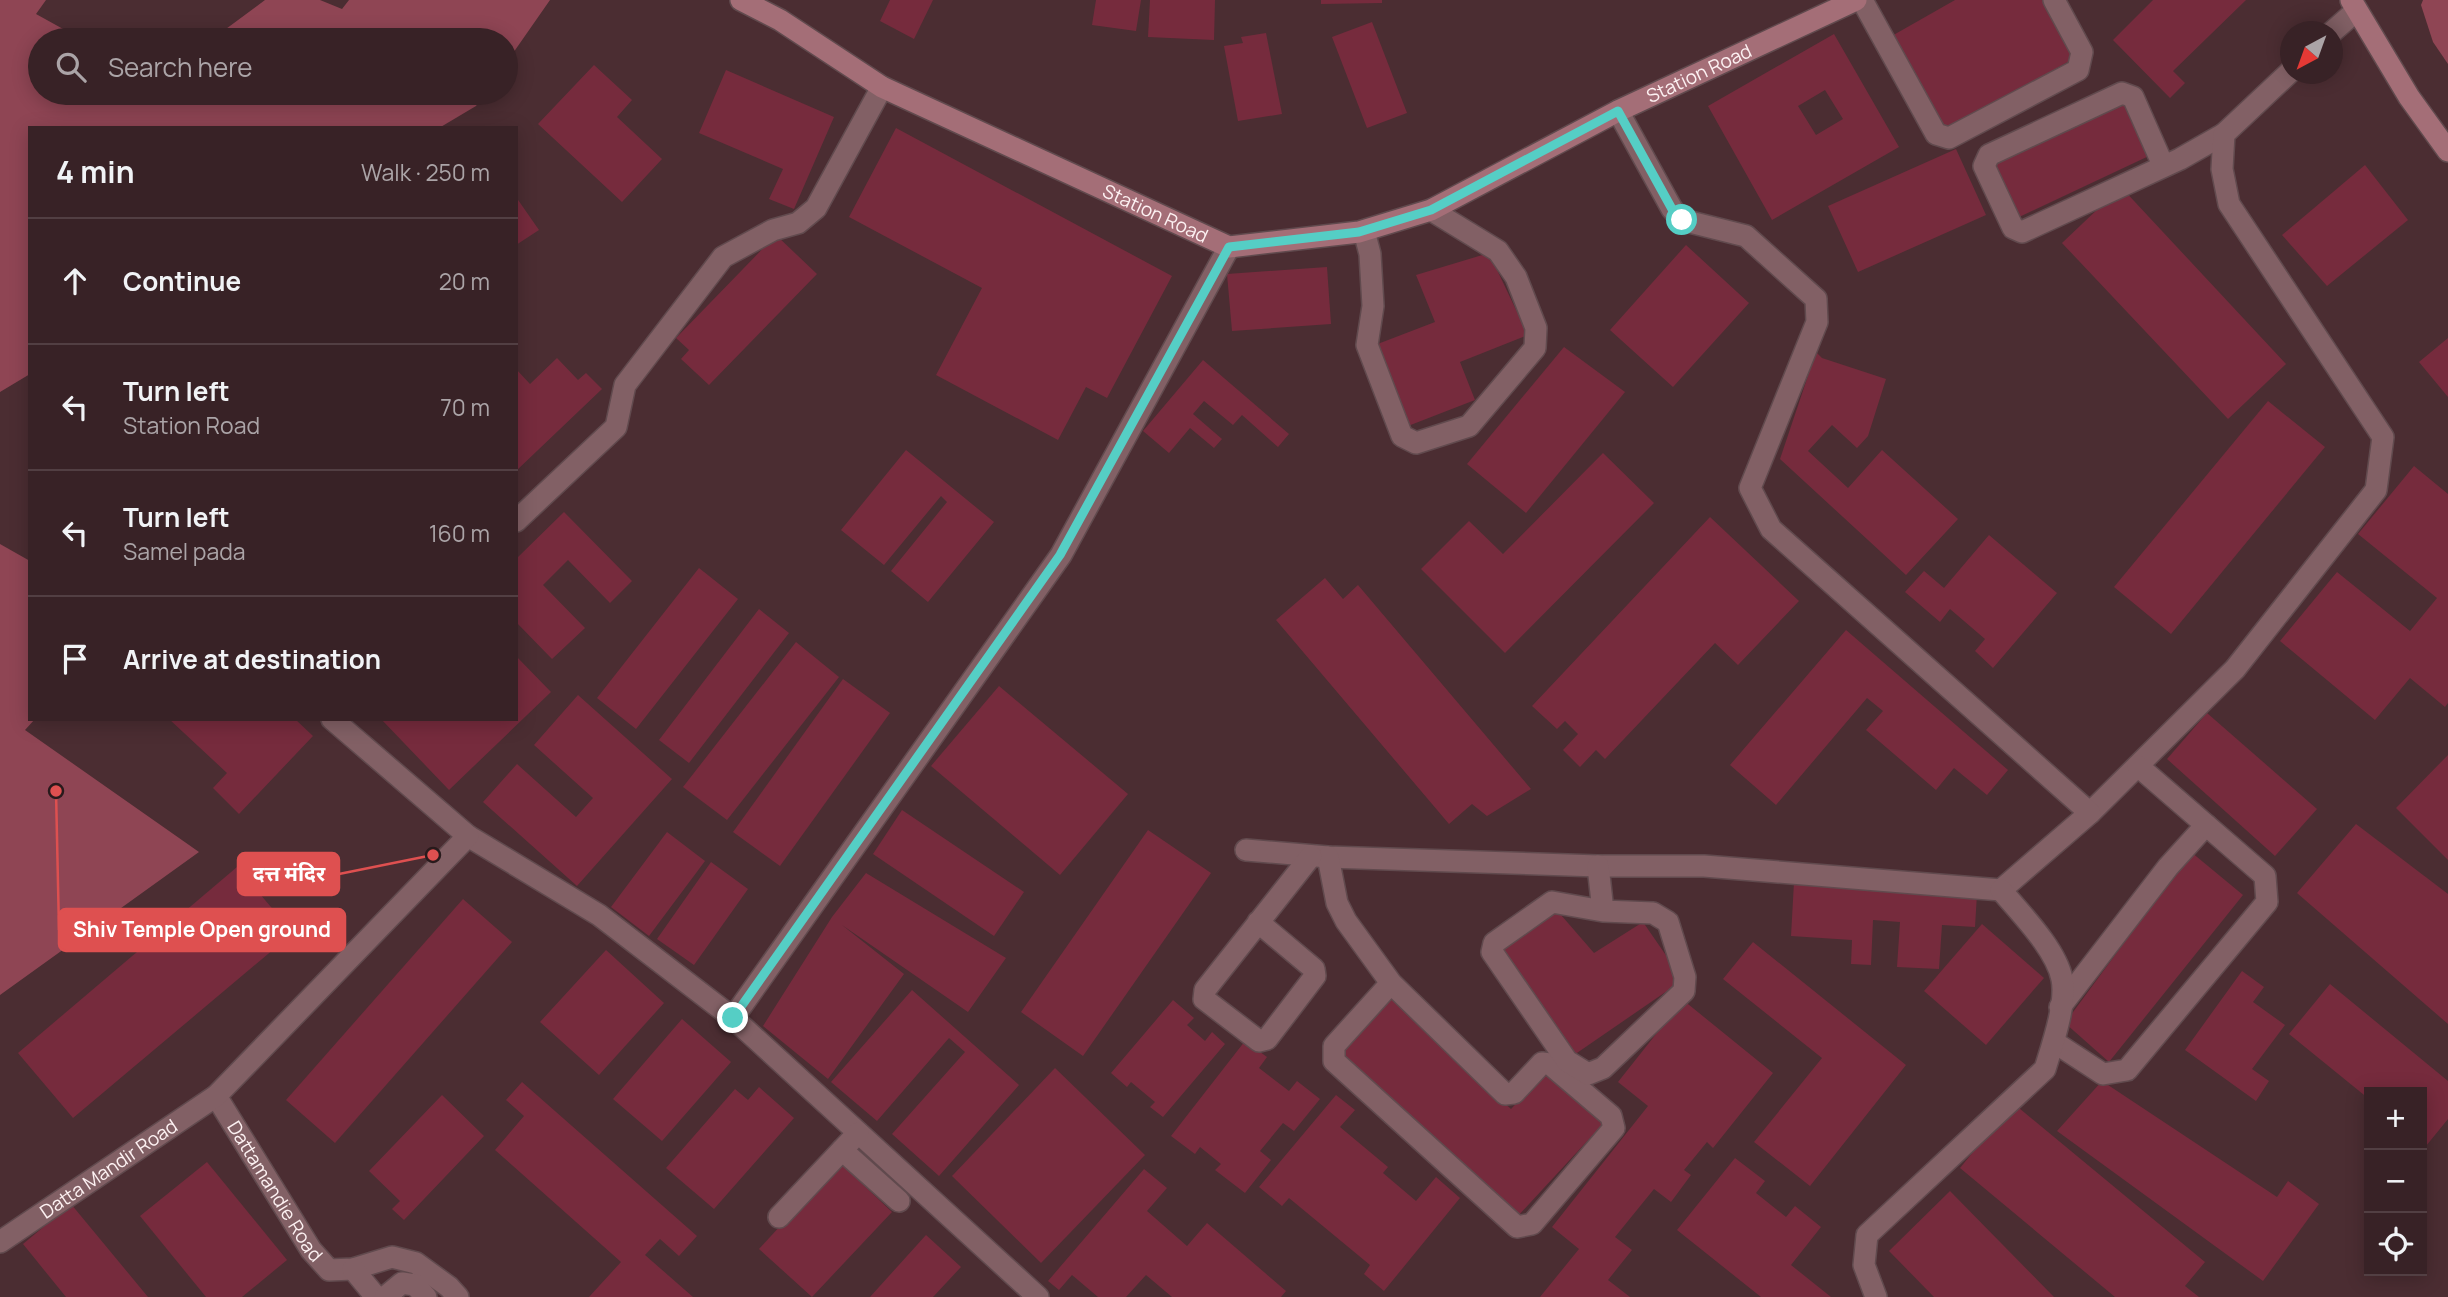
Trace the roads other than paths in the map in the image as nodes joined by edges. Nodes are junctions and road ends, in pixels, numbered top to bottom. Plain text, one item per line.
1 (741, 0) edge
2 (1859, 0) edge
3 (2054, 0) edge
4 (2353, 5) edge
5 (2341, 21) edge
6 (2280, 82) edge
7 (883, 87) junction
8 (1618, 111) junction
9 (2224, 134) junction
10 (2448, 151) edge
11 (2163, 165) junction
12 (1431, 210) junction
13 (1364, 230) junction
14 (1229, 247) junction
15 (518, 519) edge
16 (333, 721) edge
17 (2138, 766) junction
18 (2090, 813) junction
19 (2206, 825) junction
20 (468, 835) junction
21 (1246, 850) dead end
22 (1320, 856) junction
23 (1598, 866) junction
24 (2001, 890) junction
25 (1602, 911) junction
26 (1258, 922) junction
27 (1391, 983) junction
28 (2060, 1007) junction
29 (733, 1018) junction
30 (2054, 1042) junction
31 (216, 1096) junction
32 (858, 1133) junction
33 (842, 1150) junction
34 (899, 1201) dead end
35 (779, 1217) dead end
36 (0, 1242) edge
37 (354, 1269) junction
38 (376, 1297) edge
39 (385, 1297) edge
40 (426, 1297) edge
41 (458, 1297) edge
42 (1038, 1297) edge
43 (1876, 1297) edge

1 - 7 main road, Station Road
2 - 3 street
2 - 8 main road, Station Road
4 - 5 street
4 - 10 main road
6 - 9 street
7 - 14 main road, Station Road
7 - 15 street
8 - 12 main road, Station Road
8 - 18 street
9 - 11 street
9 - 17 street
11 - 11 street
12 - 13 main road, Station Road
12 - 13 street
13 - 14 main road, Station Road
14 - 29 street
16 - 20 street
17 - 18 street
17 - 19 street
18 - 24 street
19 - 28 street
19 - 30 street
20 - 29 street
20 - 31 street, Datta Mandir Road
21 - 22 street
22 - 23 street
22 - 26 street
22 - 27 street
23 - 24 street
23 - 25 street
24 - 28 street
25 - 25 street
26 - 26 street
27 - 27 street
28 - 30 street
29 - 32 street
30 - 43 street
31 - 36 street, Datta Mandir Road
31 - 37 street, Dattamandie Road
32 - 33 street
32 - 42 street
33 - 34 street
33 - 35 street
37 - 38 street
37 - 41 street, Dattamandie Road
39 - 40 street

